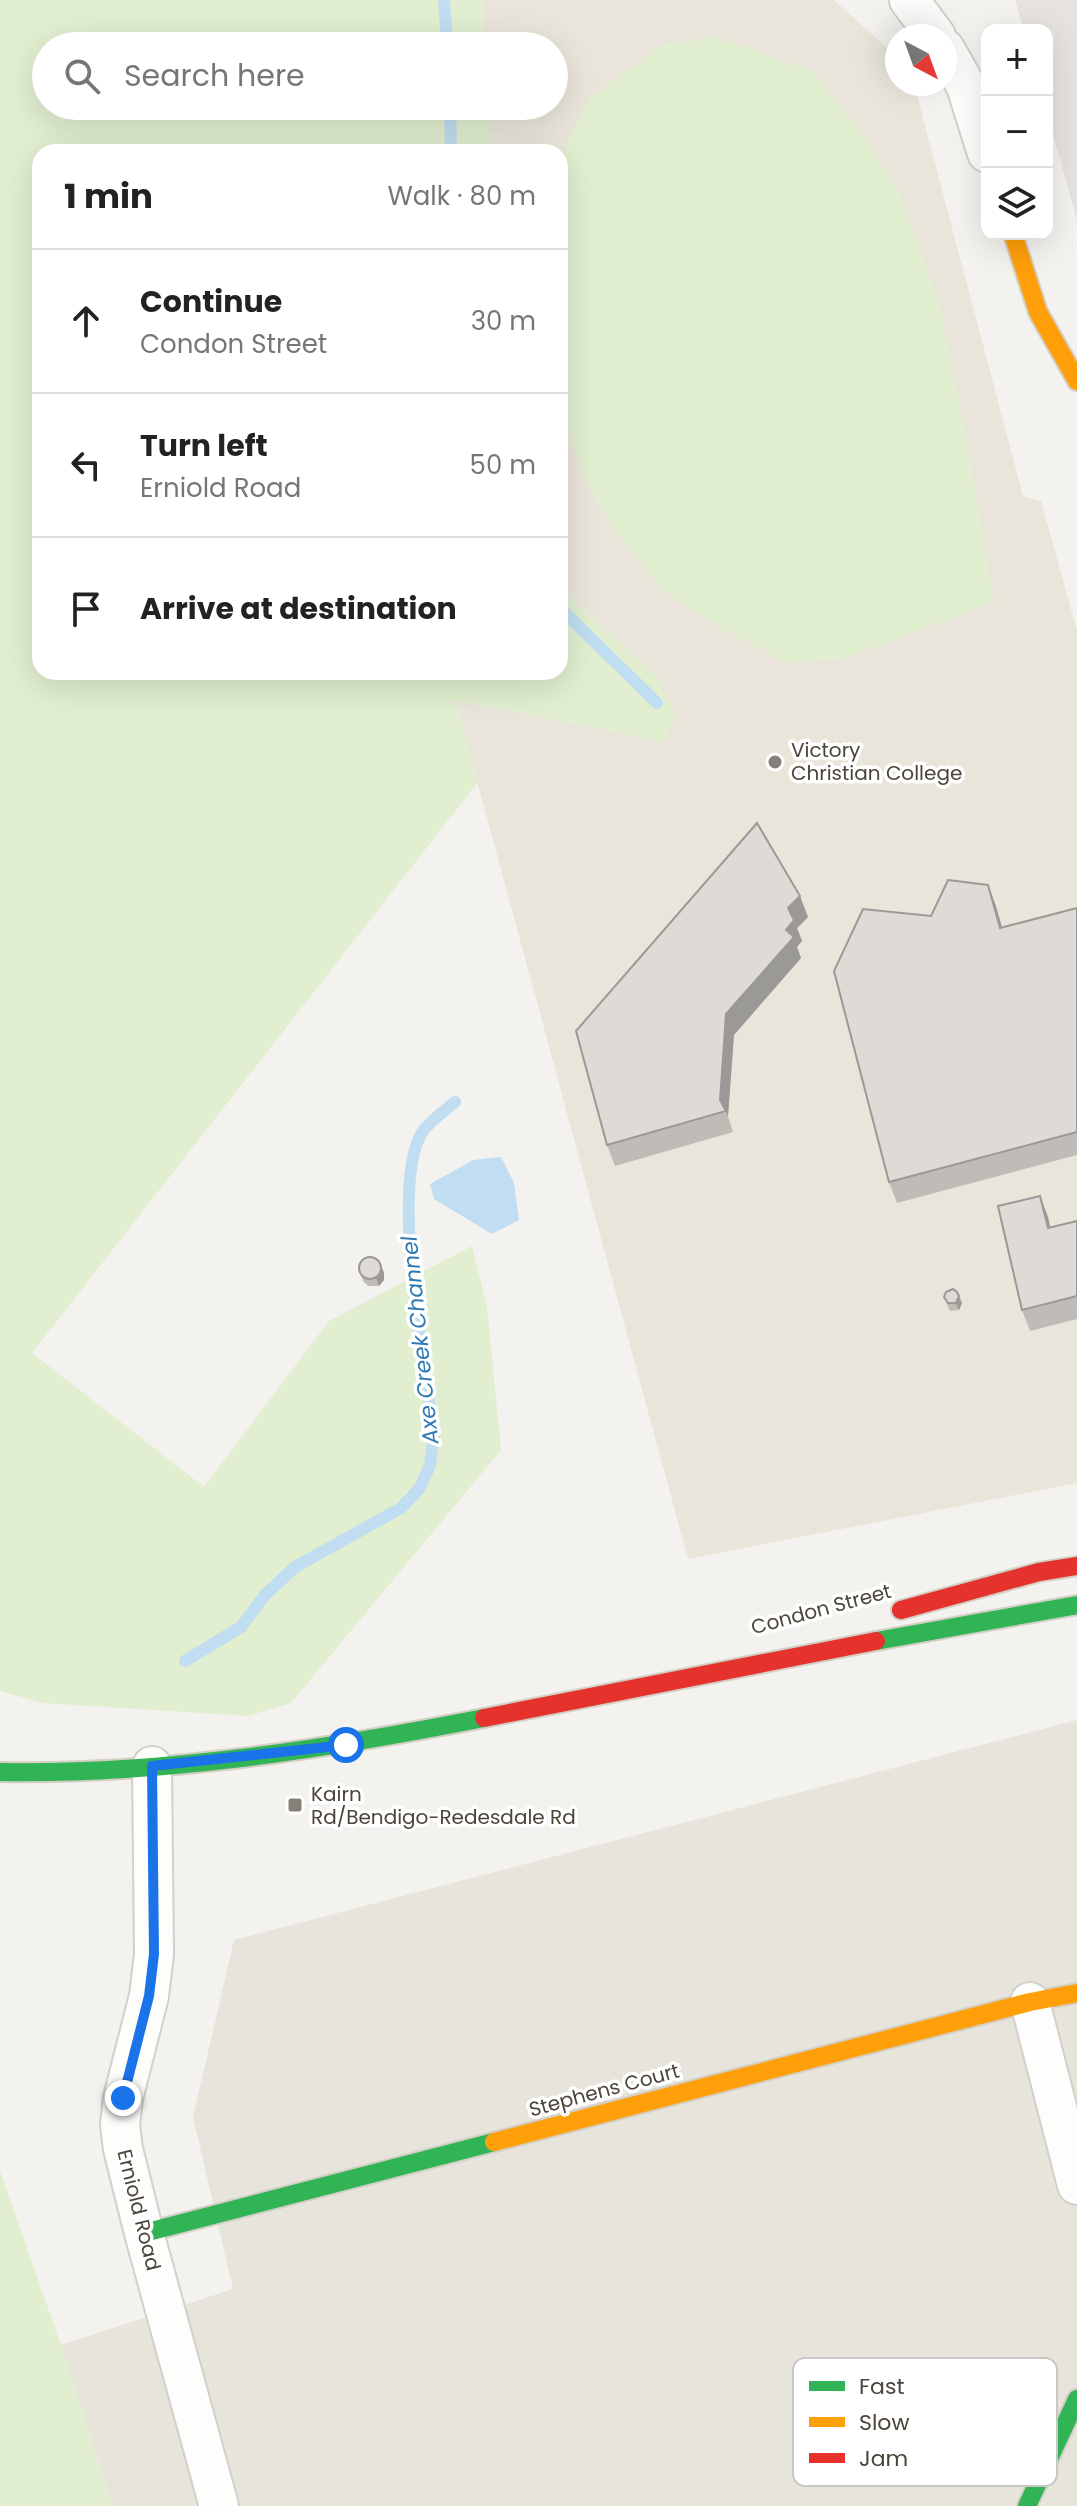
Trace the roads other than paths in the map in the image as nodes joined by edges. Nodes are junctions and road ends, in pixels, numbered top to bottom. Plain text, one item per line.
1 (909, 0) edge
2 (927, 24) edge
3 (957, 70) edge
4 (981, 134) edge
5 (1015, 240) edge
6 (1077, 381) edge
7 (1077, 1566) edge
8 (1077, 1605) edge
9 (885, 1614) dead end
10 (809, 1635) dead end
11 (579, 1699) junction
12 (152, 1766) junction
13 (0, 1772) edge
14 (1077, 1993) edge
15 (1030, 2002) junction
16 (1077, 2185) edge
17 (144, 2233) junction
18 (1077, 2399) edge
19 (1057, 2442) edge
20 (1036, 2486) edge
21 (219, 2506) edge
22 (1027, 2506) edge

1 - 2 street
3 - 4 street
5 - 6 main road
7 - 9 main road, Condon Street
8 - 11 main road, Condon Street
10 - 11 main road, Condon Street
11 - 12 main road, Condon Street
12 - 13 main road, Condon Street
12 - 17 street, Erniold Road
14 - 15 main road, Stephens Court
15 - 16 street
15 - 17 main road, Stephens Court
17 - 21 street, Erniold Road
18 - 19 main road
20 - 22 main road

